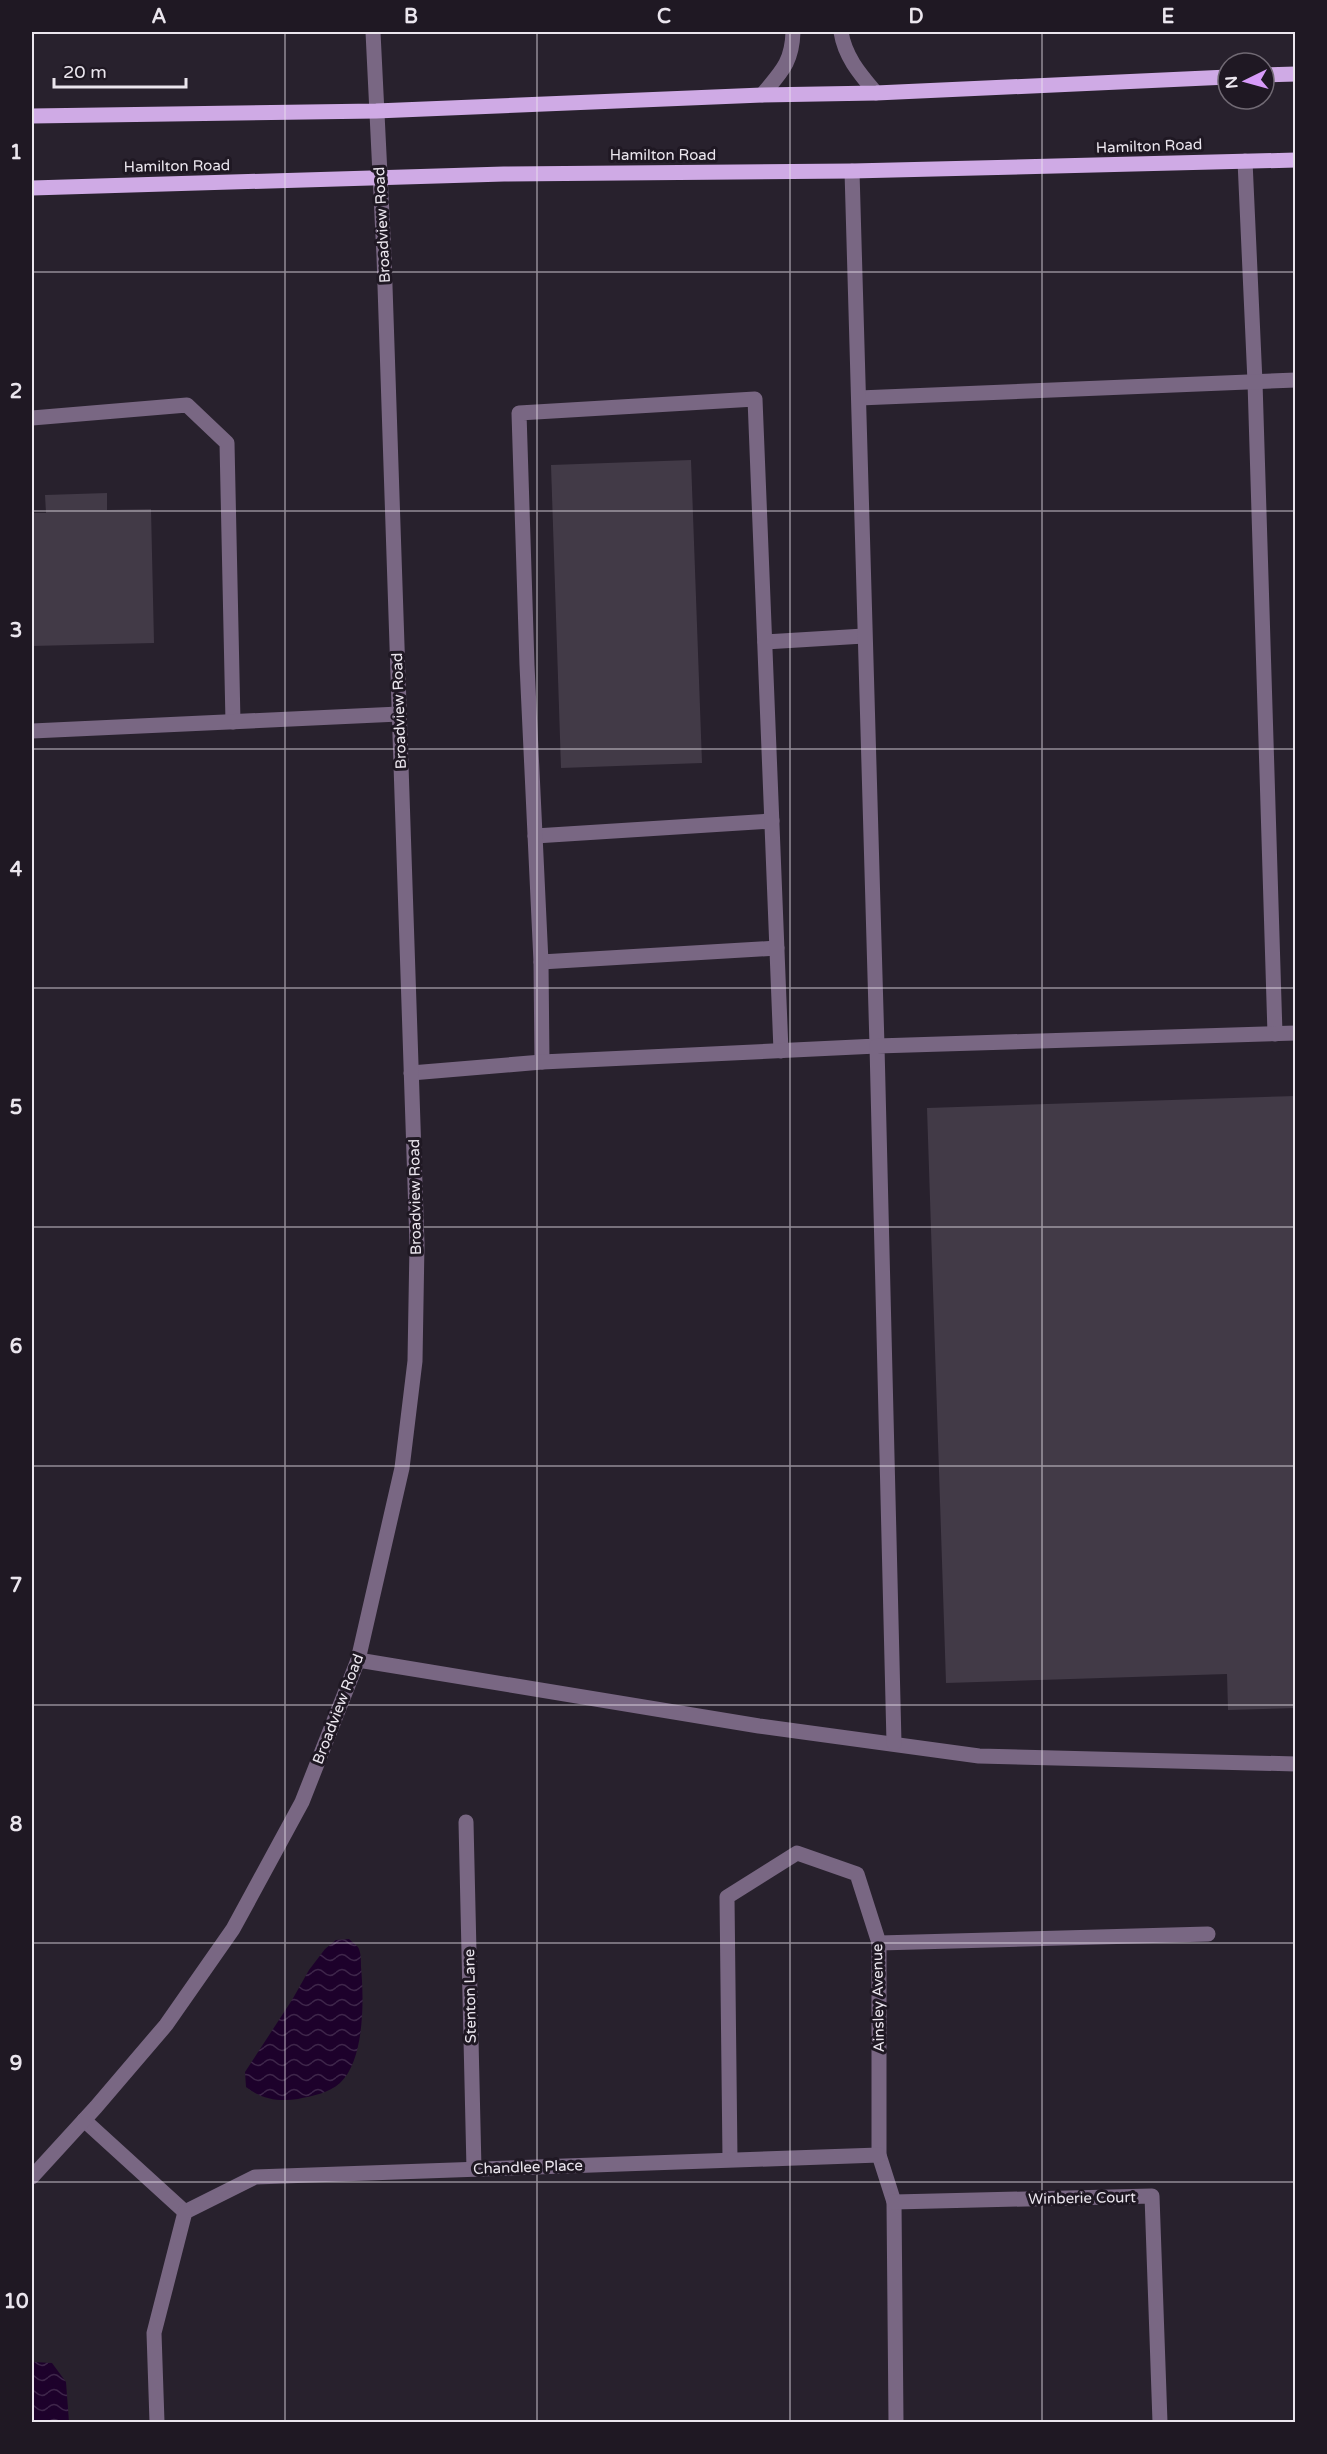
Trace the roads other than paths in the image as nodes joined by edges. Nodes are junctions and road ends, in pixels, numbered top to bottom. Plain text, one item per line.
1 (373, 32) edge
2 (793, 32) edge
3 (841, 32) edge
4 (1296, 74) edge
5 (1276, 75) edge
6 (1216, 78) edge
7 (876, 93) junction
8 (762, 95) junction
9 (376, 111) junction
10 (32, 116) edge
11 (1296, 160) edge
12 (1245, 161) junction
13 (852, 171) junction
14 (380, 179) junction
15 (32, 188) edge
16 (1296, 380) edge
17 (1255, 382) junction
18 (859, 398) junction
19 (32, 418) edge
20 (864, 636) junction
21 (765, 642) junction
22 (399, 714) junction
23 (233, 722) junction
24 (32, 731) edge
25 (772, 821) junction
26 (535, 836) junction
27 (777, 948) junction
28 (541, 962) junction
29 (1296, 1033) edge
30 (1275, 1034) junction
31 (877, 1046) junction
32 (781, 1050) junction
33 (542, 1062) junction
34 (411, 1073) junction
35 (358, 1660) junction
36 (894, 1743) junction
37 (1296, 1764) edge
38 (466, 1822) dead end
39 (1208, 1934) dead end
40 (879, 1943) junction
41 (84, 2120) junction
42 (879, 2155) junction
43 (730, 2159) junction
44 (474, 2169) junction
45 (32, 2177) edge
46 (894, 2202) junction
47 (185, 2212) junction
48 (158, 2422) edge
49 (897, 2422) edge
50 (1160, 2422) edge

1 - 9 street, Broadview Road
2 - 8 street
3 - 7 street
4 - 5 main road
6 - 7 main road
7 - 8 main road
8 - 9 main road
9 - 10 main road
9 - 14 street, Broadview Road
11 - 12 main road, Hamilton Road
12 - 13 main road, Hamilton Road
12 - 17 street
13 - 14 main road, Hamilton Road
13 - 18 street
14 - 15 main road, Hamilton Road
14 - 22 street, Broadview Road
16 - 17 street
17 - 18 street
17 - 30 street
18 - 20 street
19 - 23 street
20 - 21 street
20 - 31 street
21 - 25 street
21 - 26 street
22 - 23 street
22 - 34 street, Broadview Road
23 - 24 street
25 - 26 street
25 - 27 street
26 - 28 street
27 - 28 street
27 - 32 street
28 - 33 street
29 - 30 street
30 - 31 street
31 - 32 street
31 - 36 street
32 - 33 street
33 - 34 street
34 - 35 street, Broadview Road
35 - 36 street
35 - 41 street, Broadview Road
36 - 37 street
38 - 44 street, Stenton Lane
39 - 40 street
40 - 42 street, Ainsley Avenue
40 - 43 street, Ainsley Avenue
41 - 45 street, Broadview Road
41 - 47 street
42 - 43 street, Chandlee Place
42 - 46 street, Ainsley Avenue
43 - 44 street, Chandlee Place
44 - 47 street, Chandlee Place
46 - 49 street, Ainsley Avenue
46 - 50 street, Winberie Court
47 - 48 street

